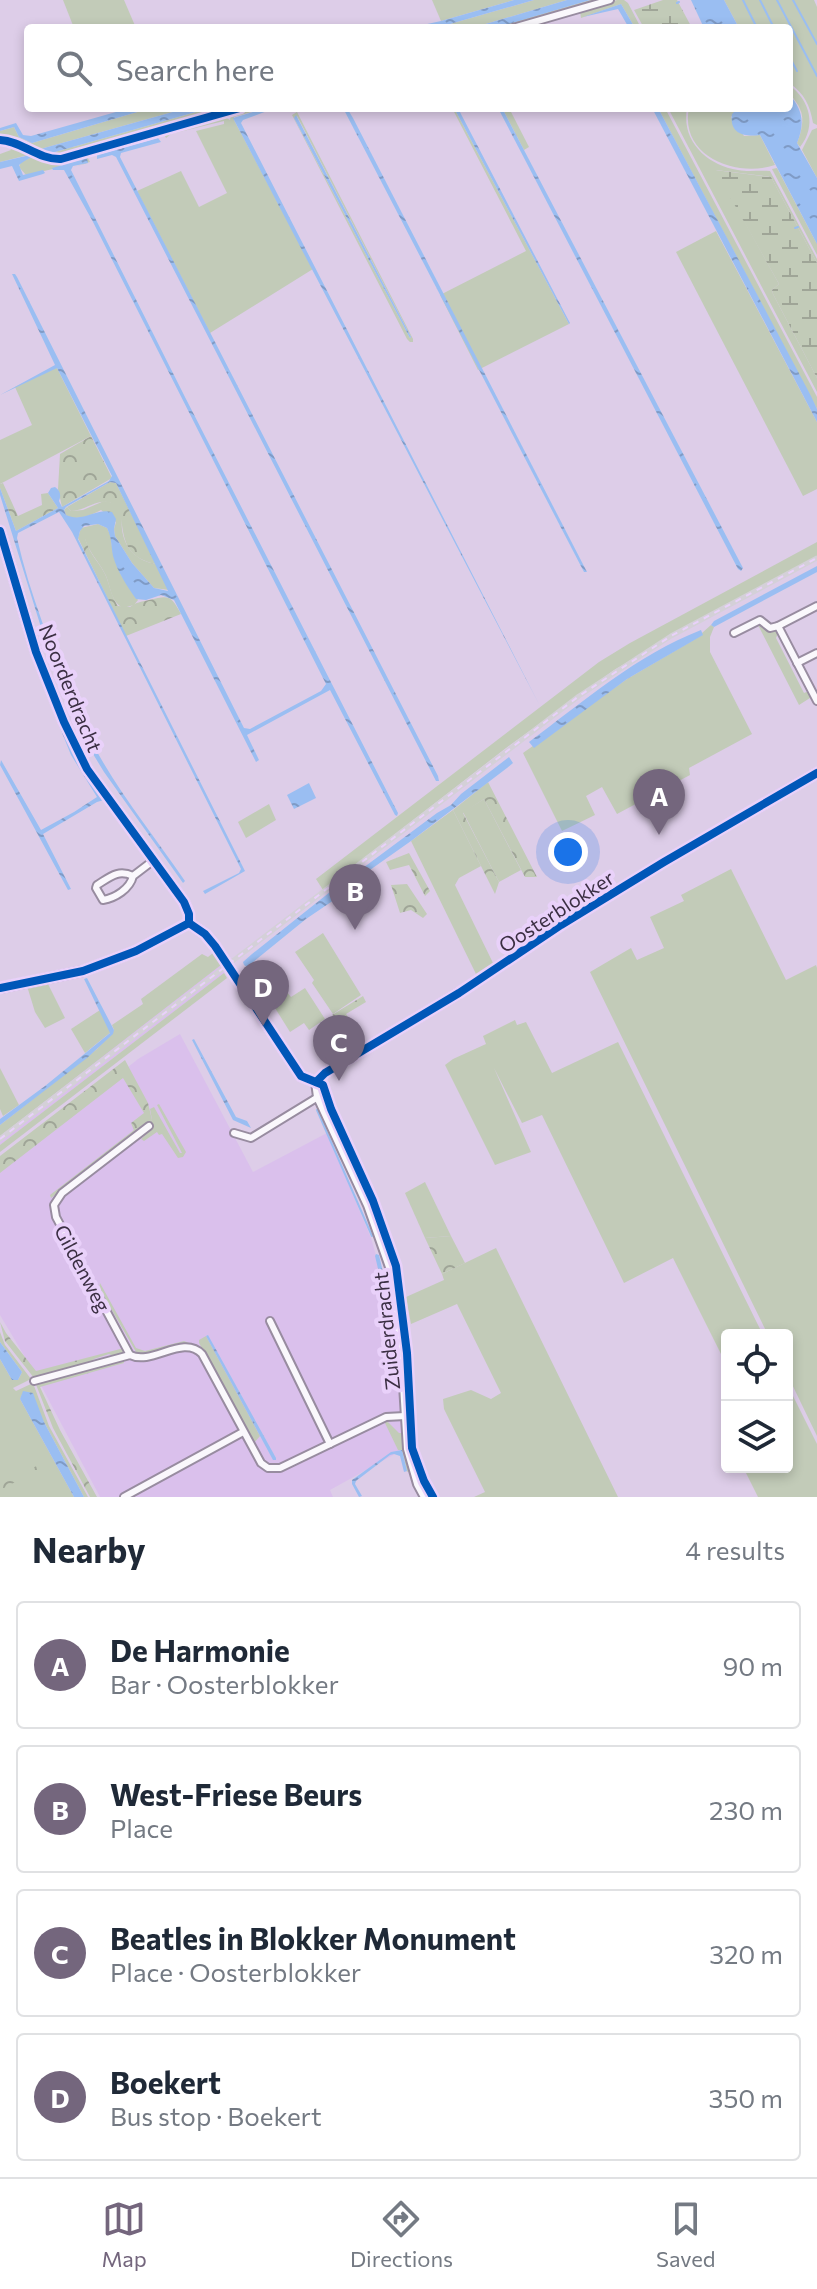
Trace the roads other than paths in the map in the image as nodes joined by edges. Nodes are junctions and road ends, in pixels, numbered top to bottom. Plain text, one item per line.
1 (610, 0) edge
2 (527, 24) edge
3 (226, 112) edge
4 (0, 140) edge
5 (0, 531) edge
6 (817, 606) edge
7 (778, 626) junction
8 (734, 633) dead end
9 (817, 653) edge
10 (797, 663) junction
11 (817, 701) edge
12 (817, 773) edge
13 (154, 860) junction
14 (133, 876) junction
15 (189, 923) junction
16 (0, 988) edge
17 (316, 1082) junction
18 (318, 1097) junction
19 (149, 1126) dead end
20 (234, 1133) dead end
21 (270, 1321) dead end
22 (130, 1355) junction
23 (34, 1381) dead end
24 (405, 1416) junction
25 (243, 1432) junction
26 (330, 1444) junction
27 (124, 1497) edge
28 (425, 1497) edge

1 - 2 street
3 - 4 street
5 - 13 street, Noorderdracht
6 - 7 street
7 - 8 street
7 - 10 street
9 - 10 street
10 - 11 street
12 - 17 street, Oosterblokker
13 - 14 street
13 - 15 street, Noorderdracht
14 - 14 street
15 - 16 street
15 - 17 street
17 - 18 street, Zuiderdracht
18 - 20 street
18 - 24 street, Zuiderdracht
19 - 22 street, Gildenweg
21 - 26 street
22 - 23 street
22 - 25 street
24 - 26 street
24 - 28 street, Zuiderdracht
25 - 26 street
25 - 27 street

